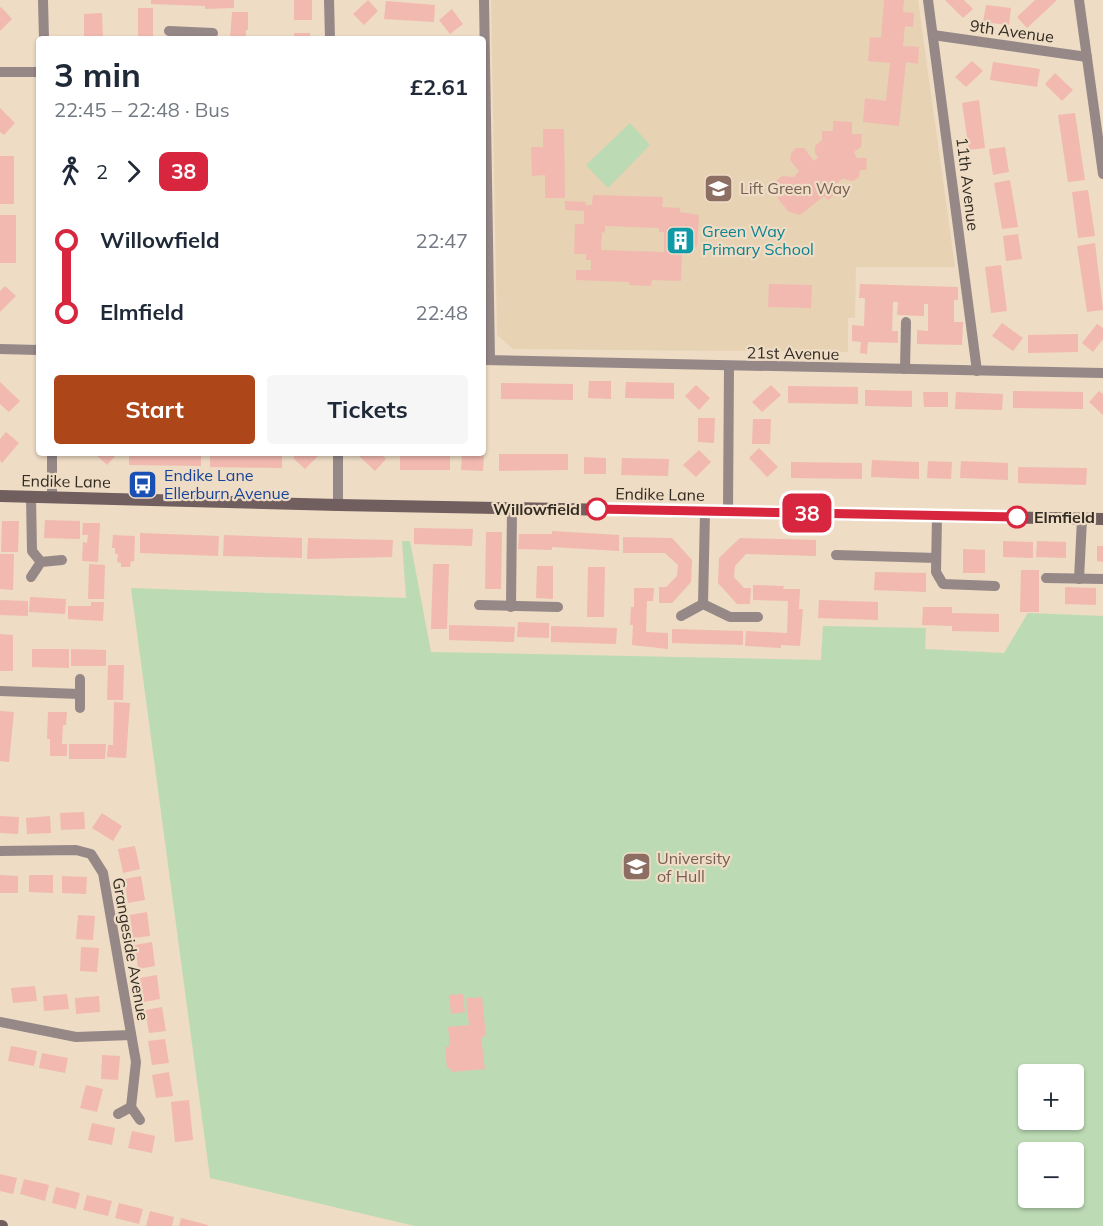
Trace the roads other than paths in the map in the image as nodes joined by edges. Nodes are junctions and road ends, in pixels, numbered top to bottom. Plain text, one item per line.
1 (43, 0) edge
2 (329, 0) edge
3 (484, 0) edge
4 (928, 0) edge
5 (1079, 0) edge
6 (169, 32) dead end
7 (213, 33) dead end
8 (44, 36) edge
9 (196, 36) edge
10 (330, 36) edge
11 (484, 36) edge
12 (933, 36) junction
13 (1087, 57) junction
14 (0, 72) edge
15 (36, 72) edge
16 (1103, 174) edge
17 (906, 322) dead end
18 (0, 349) edge
19 (36, 350) edge
20 (486, 360) edge
21 (729, 366) junction
22 (905, 369) junction
23 (977, 371) junction
24 (1103, 374) edge
25 (52, 456) edge
26 (338, 456) edge
27 (0, 496) edge
28 (52, 496) junction
29 (31, 497) junction
30 (338, 505) junction
31 (512, 507) junction
32 (705, 512) junction
33 (728, 512) junction
34 (937, 516) junction
35 (1082, 519) junction
36 (1103, 519) edge
37 (836, 555) dead end
38 (936, 558) junction
39 (62, 560) dead end
40 (40, 562) junction
41 (31, 577) dead end
42 (1046, 578) dead end
43 (1079, 579) junction
44 (1103, 579) edge
45 (995, 586) dead end
46 (703, 604) junction
47 (479, 605) dead end
48 (511, 607) junction
49 (558, 607) dead end
50 (681, 616) dead end
51 (758, 617) dead end
52 (81, 679) dead end
53 (0, 691) edge
54 (79, 694) junction
55 (80, 708) dead end
56 (0, 851) edge
57 (0, 1022) edge
58 (131, 1035) junction
59 (131, 1107) junction
60 (118, 1114) dead end
61 (140, 1119) dead end

1 - 8 street
2 - 10 street
3 - 11 street
4 - 12 street, 11th Avenue
5 - 13 street
6 - 9 street
7 - 9 street
12 - 13 street, 9th Avenue
12 - 23 street, 11th Avenue
13 - 16 street
14 - 15 street
17 - 22 street
18 - 19 street
20 - 21 street, 21st Avenue
21 - 22 street, 21st Avenue
21 - 33 street
22 - 23 street, 21st Avenue
23 - 24 street, 21st Avenue
25 - 28 street
26 - 30 street
27 - 29 street, Endike Lane
28 - 29 street, Endike Lane
28 - 30 street, Endike Lane
29 - 40 street
30 - 31 street, Endike Lane
31 - 32 street, Endike Lane
31 - 48 street
32 - 33 street, Endike Lane
32 - 46 street
33 - 34 street, Endike Lane
34 - 35 street, Endike Lane
34 - 38 street
35 - 36 street, Endike Lane
35 - 43 street
37 - 38 street
38 - 45 street
39 - 40 street
40 - 41 street
42 - 43 street
43 - 44 street
46 - 50 street
46 - 51 street
47 - 48 street
48 - 49 street
52 - 54 street
53 - 54 street
54 - 55 street
56 - 58 street, Grangeside Avenue
57 - 58 street
58 - 59 street, Grangeside Avenue
59 - 60 street
59 - 61 street

